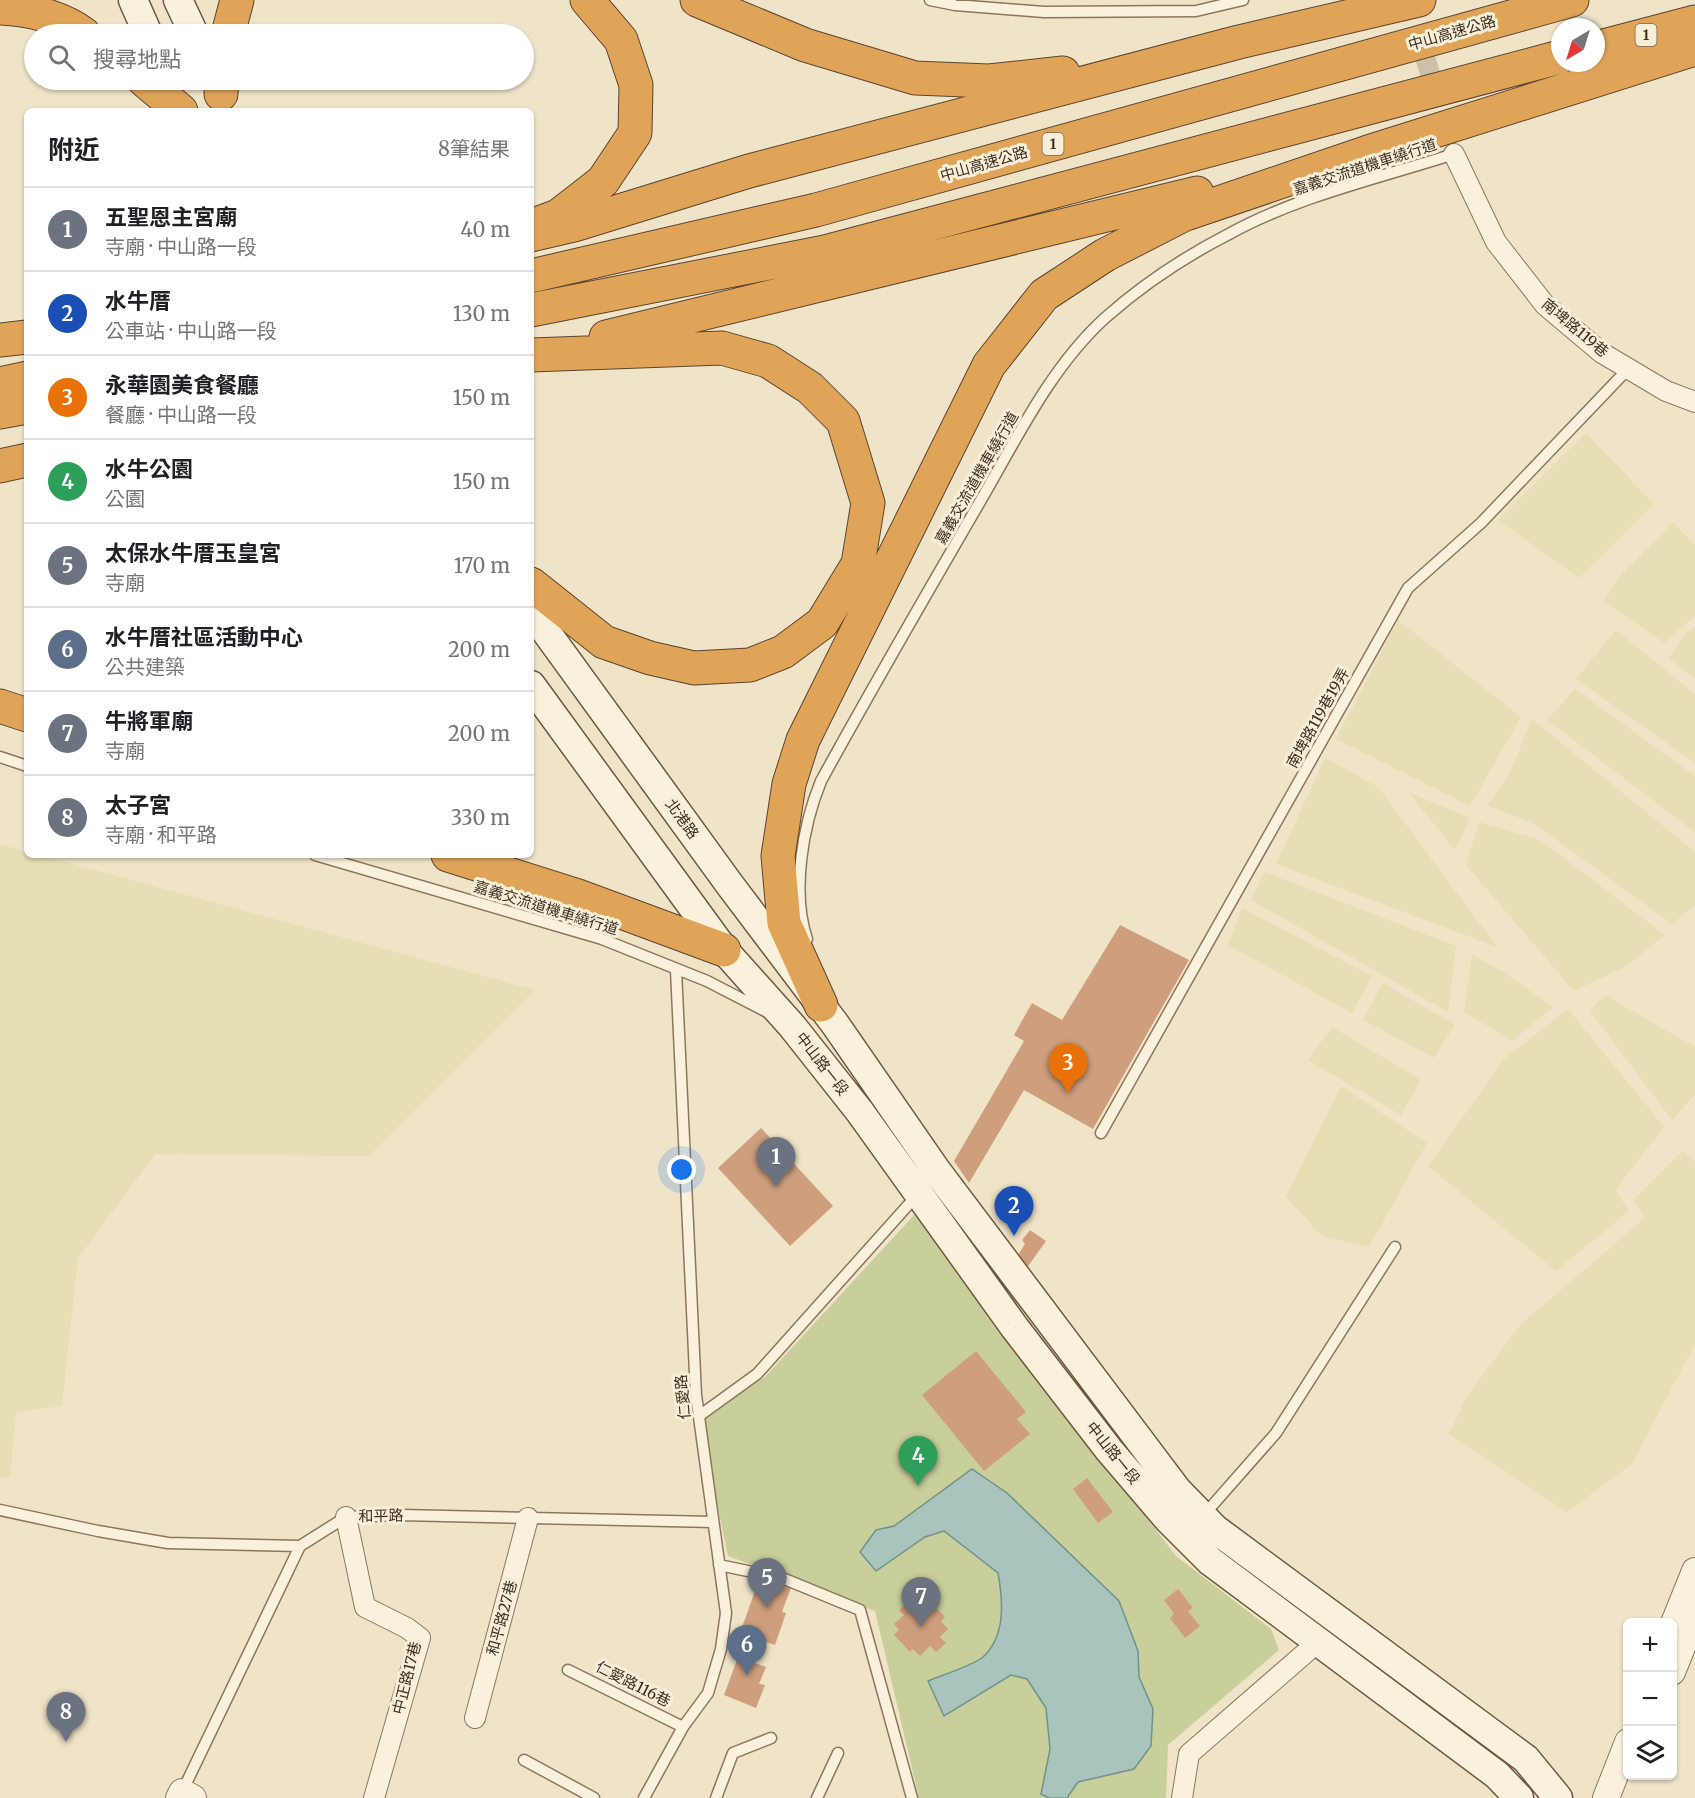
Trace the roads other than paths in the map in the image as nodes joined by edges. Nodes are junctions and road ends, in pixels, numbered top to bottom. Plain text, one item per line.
1 (133, 0) edge
2 (178, 0) edge
3 (237, 0) edge
4 (587, 0) edge
5 (697, 0) edge
6 (930, 0) edge
7 (1243, 0) edge
8 (1419, 0) edge
9 (1572, 0) edge
10 (0, 8) edge
11 (1695, 22) edge
12 (70, 24) edge
13 (144, 24) edge
14 (189, 24) edge
15 (231, 24) edge
16 (1271, 34) junction
17 (1605, 46) edge
18 (1695, 49) edge
19 (1551, 59) edge
20 (156, 90) edge
21 (172, 90) edge
22 (177, 108) edge
23 (180, 108) edge
24 (1368, 152) junction
25 (1454, 154) joint
26 (534, 226) edge
27 (534, 234) edge
28 (534, 275) edge
29 (534, 309) edge
30 (0, 326) edge
31 (24, 327) edge
32 (24, 337) edge
33 (0, 340) edge
34 (534, 354) edge
35 (534, 355) edge
36 (1628, 369) junction
37 (24, 379) edge
38 (0, 384) edge
39 (1695, 402) edge
40 (24, 408) edge
41 (0, 412) edge
42 (24, 461) edge
43 (0, 466) edge
44 (534, 587) edge
45 (534, 615) edge
46 (534, 689) edge
47 (0, 706) edge
48 (24, 714) edge
49 (0, 757) edge
50 (24, 765) edge
51 (325, 858) edge
52 (457, 858) edge
53 (724, 950) junction
54 (676, 970) junction
55 (828, 1015) junction
56 (792, 1026) junction
57 (1101, 1133) dead end
58 (927, 1182) junction
59 (1395, 1247) dead end
60 (699, 1416) junction
61 (0, 1510) edge
62 (1203, 1516) junction
63 (346, 1517) junction
64 (528, 1518) junction
65 (713, 1522) junction
66 (300, 1546) junction
67 (719, 1565) junction
68 (1695, 1572) edge
69 (1695, 1615) edge
70 (1676, 1618) edge
71 (1318, 1642) junction
72 (1677, 1660) edge
73 (568, 1670) dead end
74 (475, 1718) dead end
75 (683, 1727) junction
76 (771, 1738) dead end
77 (838, 1753) dead end
78 (1623, 1755) edge
79 (524, 1760) dead end
80 (1630, 1780) edge
81 (185, 1796) edge
82 (374, 1798) edge
83 (594, 1798) edge
84 (644, 1798) edge
85 (716, 1798) edge
86 (817, 1798) edge
87 (912, 1798) edge
88 (1182, 1798) edge
89 (1519, 1798) edge
90 (1558, 1798) edge
91 (1606, 1798) edge
92 (1623, 1798) edge

1 - 13 main road
2 - 14 main road
3 - 15 highway
4 - 26 highway
5 - 16 highway
6 - 7 lane
8 - 16 highway
9 - 28 highway, 中山高速公路 / 1
10 - 12 highway
11 - 17 highway, 1
16 - 27 highway
18 - 24 highway
19 - 29 highway
20 - 22 highway
21 - 23 main road
24 - 34 highway
24 - 55 highway
25 - 36 street, 南埤路119巷
25 - 55 lane, 嘉義交流道機車繞行道
30 - 31 highway
32 - 33 highway
35 - 44 highway
36 - 39 street, 南埤路119巷
36 - 57 lane, 南埤路119巷19弄
37 - 38 highway
40 - 41 highway
42 - 43 highway
45 - 55 main road, 北港路
46 - 53 main road
47 - 48 highway
49 - 50 lane
51 - 54 lane, 嘉義交流道機車繞行道
52 - 53 highway
53 - 56 main road
54 - 56 lane, 嘉義交流道機車繞行道
54 - 60 lane, 仁愛路
55 - 58 main road, 中山路一段
56 - 58 main road, 中山路一段
58 - 60 lane
58 - 62 main road, 中山路一段
58 - 71 main road, 中山路一段
59 - 62 lane
60 - 65 lane, 仁愛路
61 - 66 lane
62 - 90 main road, 中山路一段
63 - 64 lane, 和平路
63 - 66 lane, 和平路
63 - 82 street, 中正路17巷
64 - 65 lane, 和平路
64 - 74 street, 和平路27巷
65 - 67 lane, 仁愛路
66 - 81 lane
67 - 75 lane, 仁愛路
67 - 87 lane
68 - 70 street
69 - 72 street
71 - 88 street
71 - 89 main road, 中山路一段
73 - 75 lane, 仁愛路116巷
75 - 84 lane, 仁愛路
76 - 85 lane
77 - 86 lane
78 - 91 street
79 - 83 lane
80 - 92 street

